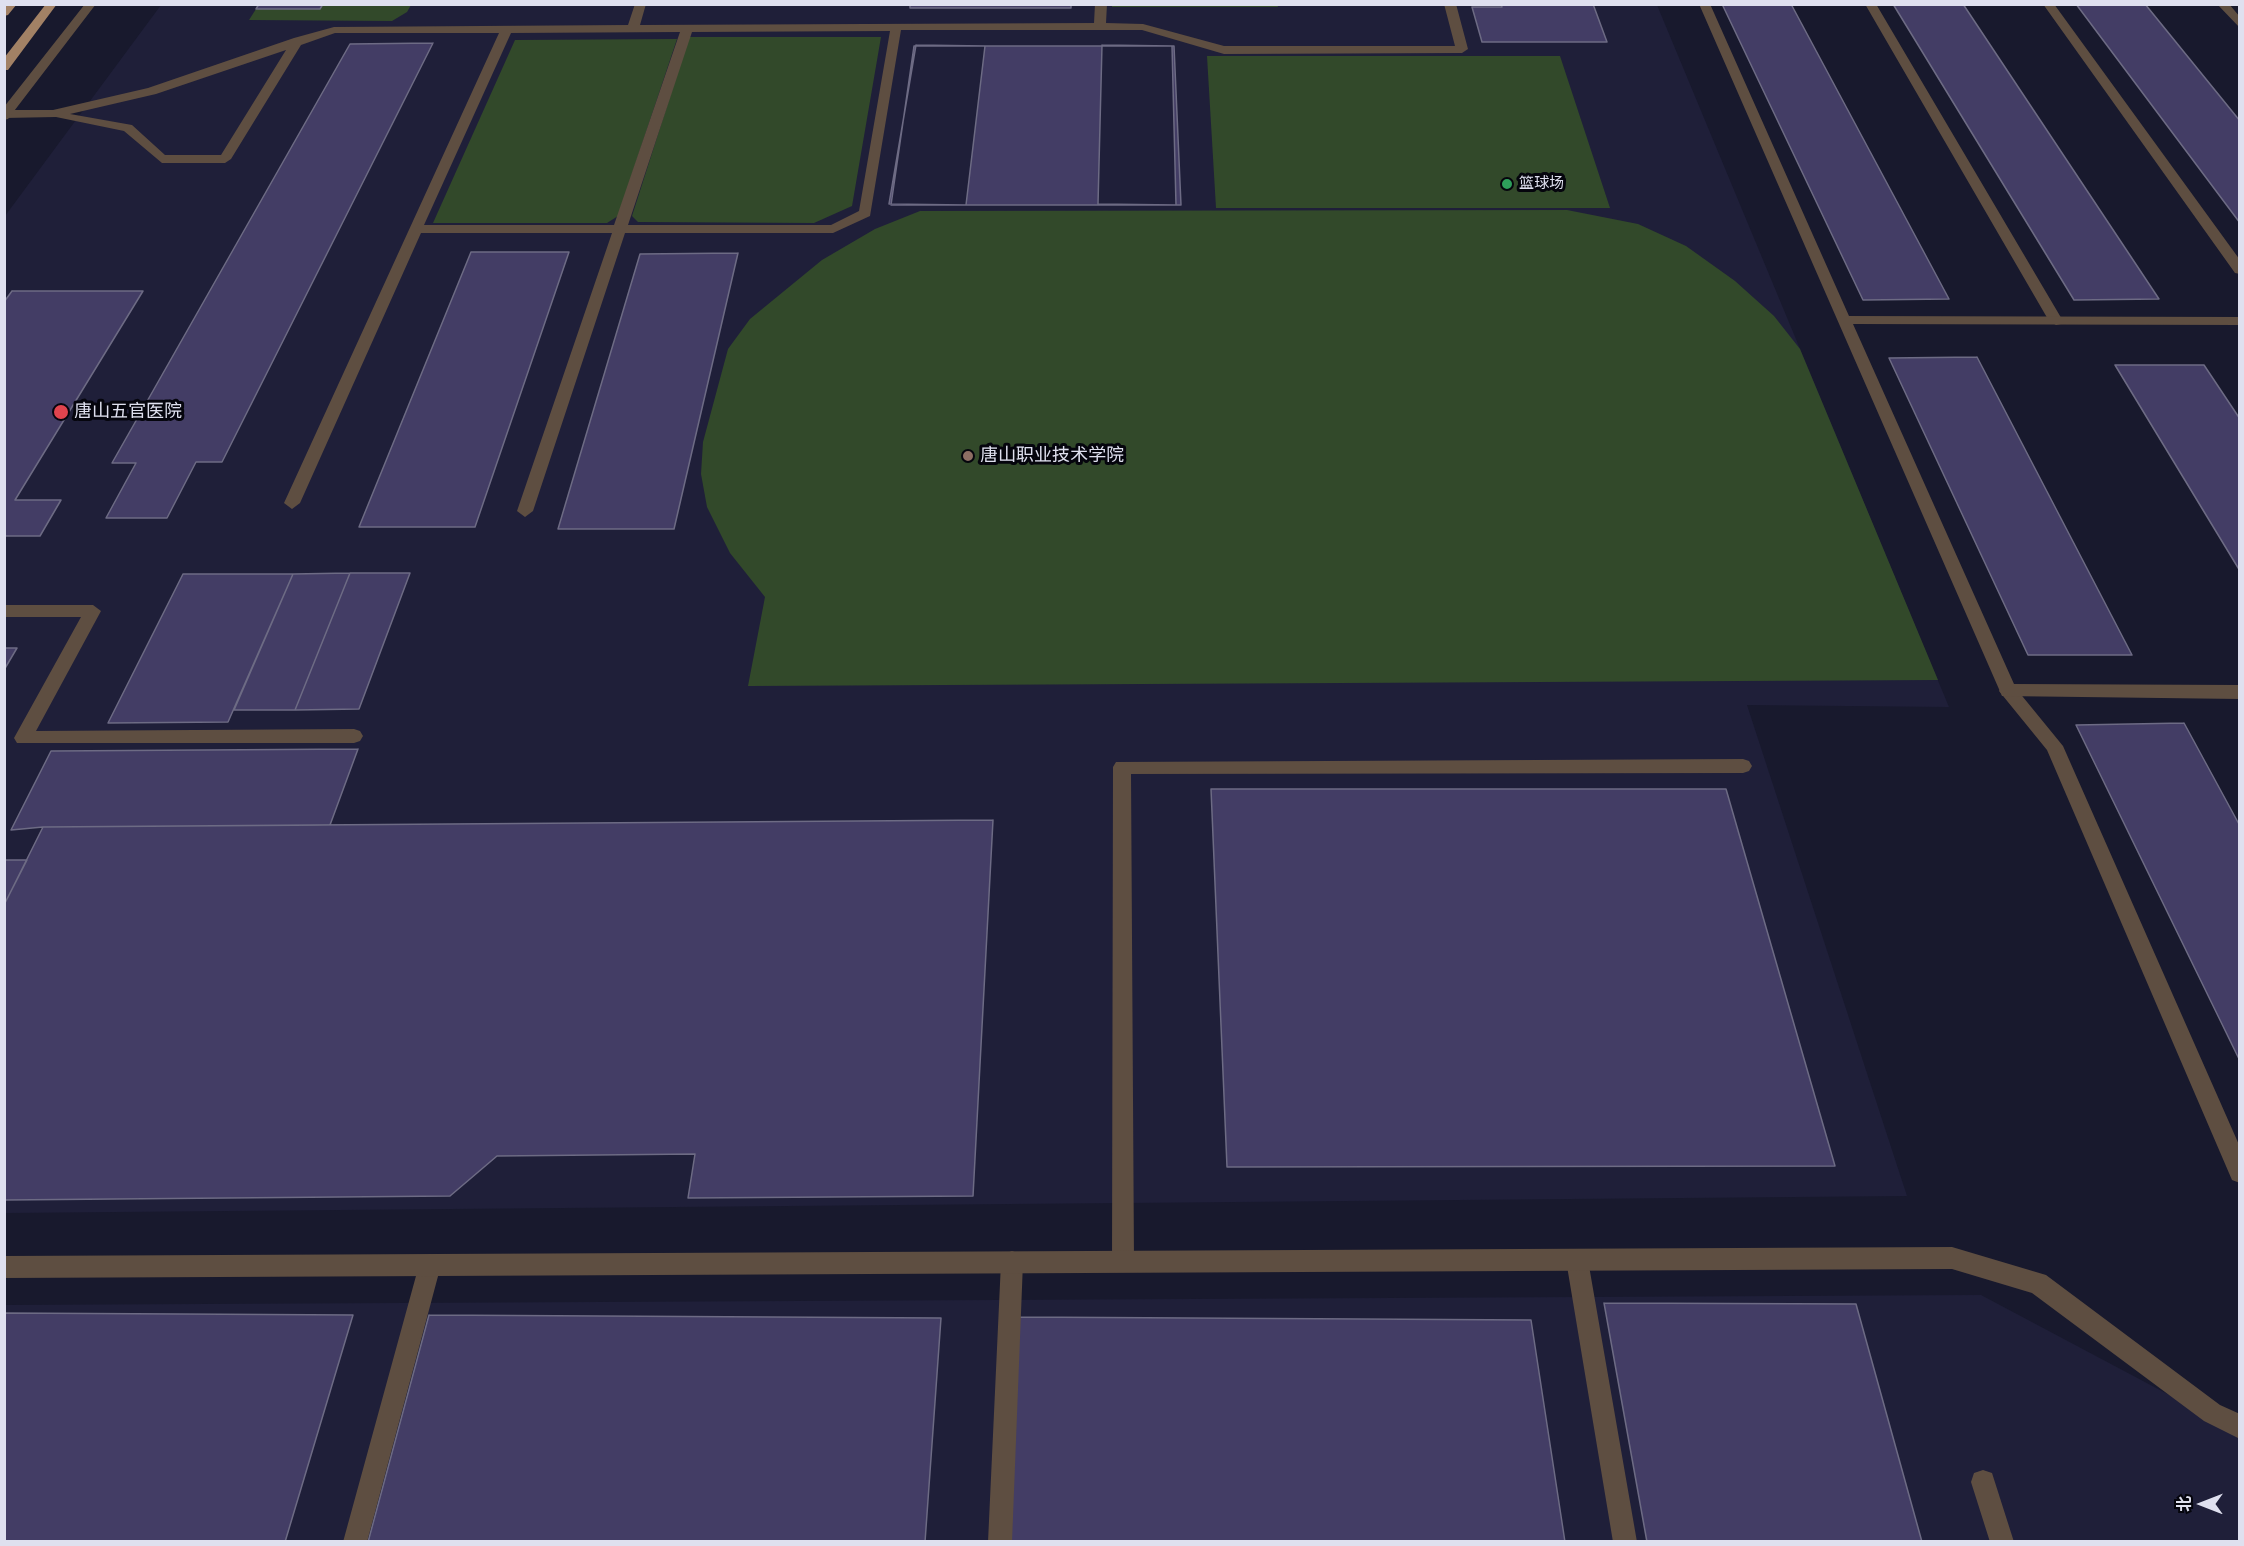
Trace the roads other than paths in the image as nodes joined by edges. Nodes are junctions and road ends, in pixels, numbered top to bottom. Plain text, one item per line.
1 (12, 4) edge
2 (52, 4) edge
3 (91, 4) edge
4 (641, 4) edge
5 (1101, 4) edge
6 (1450, 4) edge
7 (1704, 4) edge
8 (1870, 4) edge
9 (2048, 4) edge
10 (2222, 4) edge
11 (4, 13) edge
12 (1100, 26) junction
13 (2240, 26) edge
14 (507, 28) junction
15 (633, 28) junction
16 (687, 28) junction
17 (896, 28) junction
18 (297, 40) junction
19 (4, 67) edge
20 (53, 114) junction
21 (5, 115) edge
22 (621, 228) junction
23 (416, 229) junction
24 (2240, 270) edge
25 (1844, 320) junction
26 (2056, 321) junction
27 (2240, 321) edge
28 (292, 503) dead end
29 (525, 511) dead end
30 (4, 611) edge
31 (2008, 692) junction
32 (2240, 692) edge
33 (354, 736) dead end
34 (1743, 766) dead end
35 (2240, 1173) edge
36 (1576, 1260) junction
37 (1123, 1261) junction
38 (1012, 1262) junction
39 (430, 1265) junction
40 (4, 1267) edge
41 (2240, 1428) edge
42 (1983, 1482) dead end
43 (356, 1542) edge
44 (1000, 1542) edge
45 (1626, 1542) edge
46 (2002, 1542) edge

1 - 11 main road
2 - 19 main road
3 - 21 street
4 - 15 street
5 - 12 street
6 - 12 street
7 - 25 street
8 - 26 street
9 - 24 street
10 - 13 street
12 - 17 street
14 - 15 street
14 - 18 street
14 - 23 street
15 - 16 street
16 - 17 street
16 - 22 street
17 - 22 street
18 - 20 street
18 - 20 street
20 - 21 street
22 - 23 street
22 - 29 street
23 - 28 street
25 - 26 street
25 - 31 street
26 - 27 street
30 - 33 street
31 - 32 street
31 - 35 street
34 - 37 street
36 - 37 street
36 - 41 street
36 - 45 street
37 - 38 street
38 - 39 street
38 - 44 street
39 - 40 street
39 - 43 street
42 - 46 street

